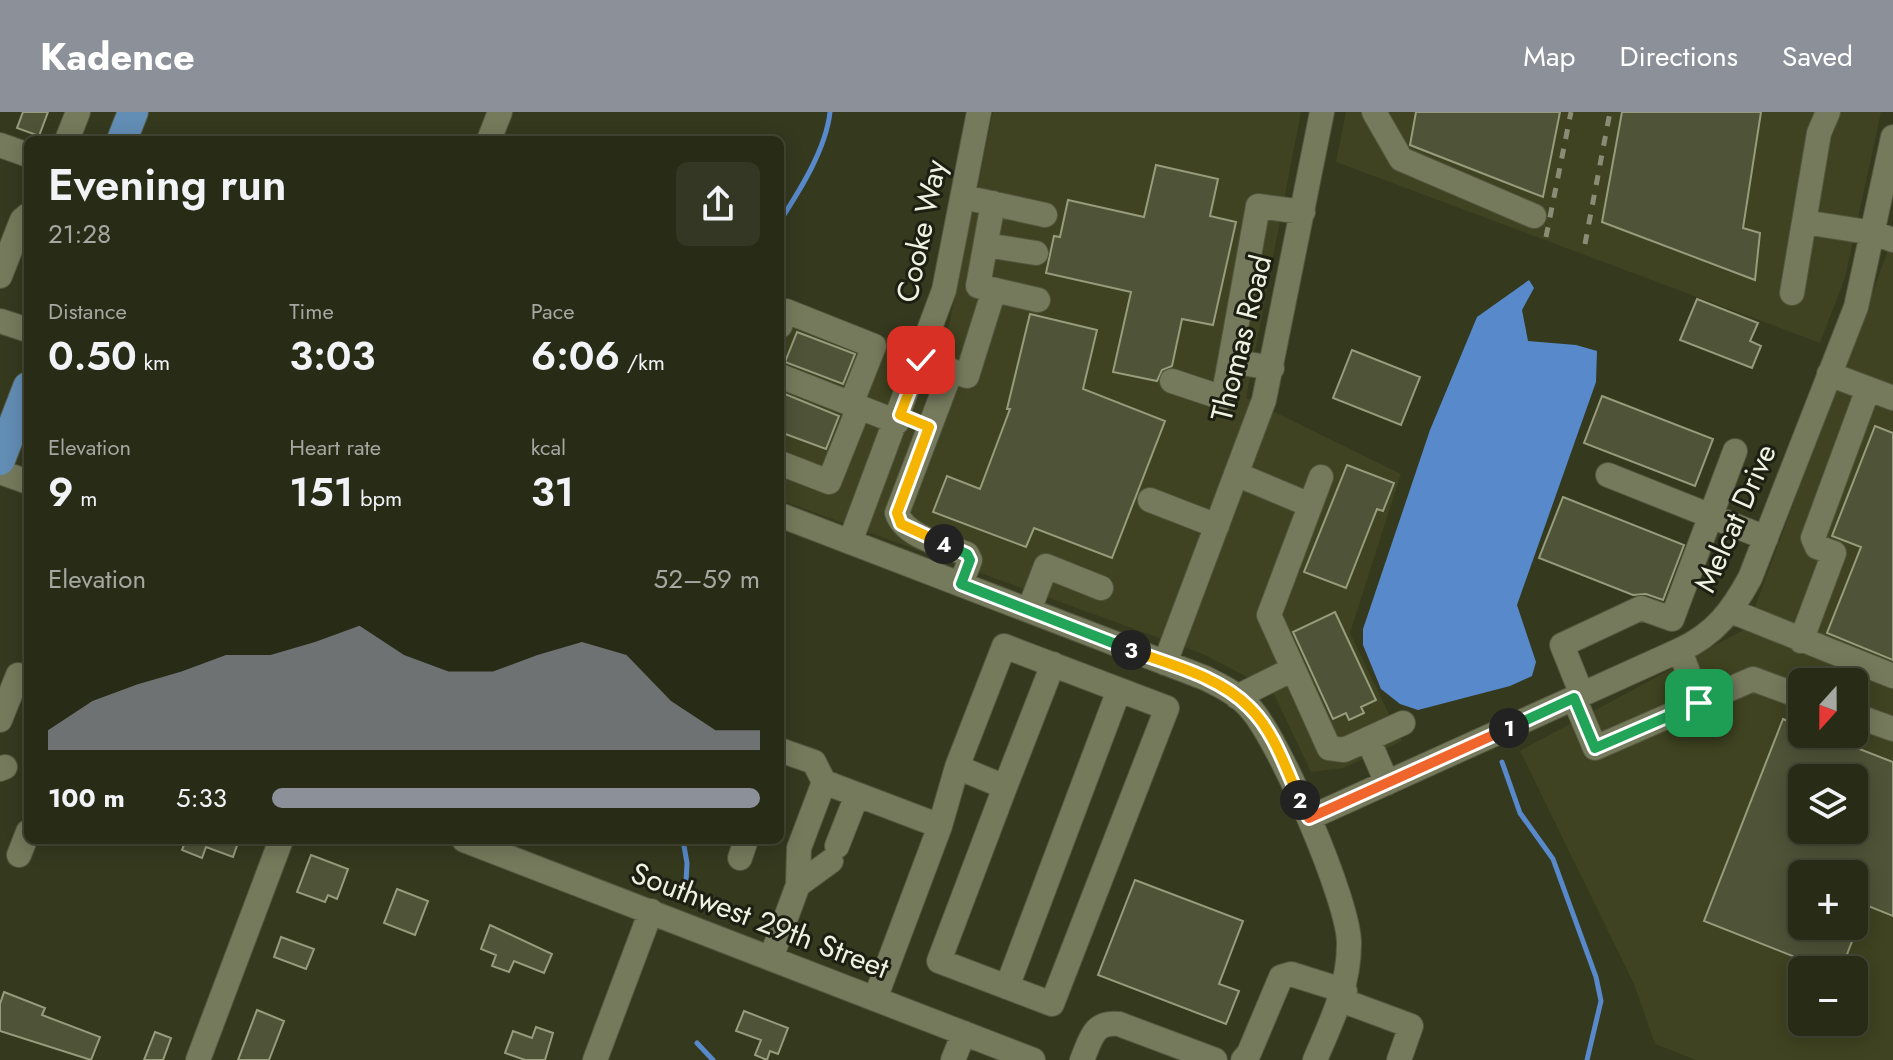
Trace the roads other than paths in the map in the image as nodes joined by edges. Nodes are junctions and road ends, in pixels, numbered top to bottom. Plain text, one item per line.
1 (78, 112) edge
2 (133, 112) edge
3 (500, 112) edge
4 (979, 112) edge
5 (1322, 112) edge
6 (1374, 112) edge
7 (1828, 112) edge
8 (69, 136) edge
9 (124, 136) edge
10 (491, 136) edge
11 (1893, 137) edge
12 (0, 145) edge
13 (24, 154) edge
14 (963, 197) junction
15 (993, 203) junction
16 (1303, 212) junction
17 (1045, 215) dead end
18 (1534, 216) dead end
19 (24, 218) edge
20 (1804, 222) junction
21 (1884, 236) edge
22 (986, 245) junction
23 (1036, 253) dead end
24 (0, 276) edge
25 (994, 290) junction
26 (1792, 293) dead end
27 (1038, 300) dead end
28 (784, 316) edge
29 (0, 321) edge
30 (24, 329) edge
31 (921, 360) junction
32 (1230, 361) junction
33 (1272, 368) junction
34 (951, 371) junction
35 (1829, 374) junction
36 (784, 378) edge
37 (1172, 381) dead end
38 (1868, 389) junction
39 (24, 398) edge
40 (1893, 398) edge
41 (855, 405) junction
42 (898, 418) junction
43 (929, 427) junction
44 (1735, 451) dead end
45 (0, 461) edge
46 (784, 465) edge
47 (1236, 474) junction
48 (1608, 475) dead end
49 (1321, 477) dead end
50 (24, 479) edge
51 (1150, 500) dead end
52 (1310, 505) junction
53 (1710, 516) junction
54 (784, 517) edge
55 (1217, 526) junction
56 (1766, 538) junction
57 (850, 542) junction
58 (961, 584) junction
59 (1101, 588) dead end
60 (1029, 610) junction
61 (1731, 611) junction
62 (1672, 619) junction
63 (1801, 641) junction
64 (1684, 649) junction
65 (1165, 663) junction
66 (1053, 664) junction
67 (1291, 670) junction
68 (15, 674) edge
69 (1893, 676) edge
70 (1119, 690) junction
71 (1788, 692) edge
72 (1578, 696) junction
73 (1237, 697) junction
74 (1699, 703) junction
75 (0, 720) edge
76 (1868, 720) edge
77 (1403, 723) dead end
78 (1893, 729) edge
79 (1368, 739) junction
80 (784, 751) edge
81 (957, 767) junction
82 (824, 782) junction
83 (1387, 783) junction
84 (1005, 787) junction
85 (857, 795) junction
86 (1309, 818) junction
87 (940, 826) junction
88 (24, 842) edge
89 (279, 844) edge
90 (475, 844) edge
91 (19, 855) dead end
92 (798, 885) junction
93 (651, 911) junction
94 (771, 958) junction
95 (1007, 987) junction
96 (1343, 995) junction
97 (875, 999) junction
98 (964, 1033) junction
99 (198, 1060) edge
100 (595, 1060) edge
101 (953, 1060) edge
102 (1033, 1060) edge
103 (1082, 1060) edge
104 (1215, 1060) edge
105 (1243, 1060) edge
106 (1315, 1060) edge
107 (1399, 1060) edge

1 - 8 street
2 - 9 main road
3 - 10 street
4 - 14 street, Cooke Way
5 - 16 street, Thomas Road
6 - 18 street
7 - 20 street
11 - 21 street, Melcat Drive
12 - 13 street
14 - 15 street
14 - 31 street, Cooke Way
15 - 17 street
15 - 22 street
16 - 32 street
16 - 33 street, Thomas Road
19 - 24 street
20 - 21 street
20 - 26 street
21 - 35 street, Melcat Drive
22 - 23 street
22 - 25 street
25 - 27 street
25 - 34 street
28 - 41 street
29 - 30 street
31 - 34 street
31 - 42 street, Cooke Way
32 - 33 street
32 - 37 street
33 - 47 street, Thomas Road
34 - 43 street
35 - 38 street
35 - 56 street, Melcat Drive
36 - 41 street
38 - 40 street
38 - 63 street
39 - 45 main road
41 - 42 street
41 - 46 street
42 - 43 street
42 - 57 street, Cooke Way
43 - 58 street
44 - 53 street
45 - 50 street
47 - 52 street
47 - 55 street, Thomas Road
48 - 53 street
49 - 52 street
51 - 55 street
52 - 67 street
53 - 56 street
53 - 62 street
54 - 57 street
55 - 65 street, Thomas Road
56 - 61 street, Melcat Drive
57 - 58 street
58 - 60 street
59 - 60 street
60 - 65 street
61 - 63 street
61 - 64 street, Melcat Drive
62 - 64 street
62 - 72 street
63 - 69 street
64 - 72 street, Melcat Drive
64 - 74 street
65 - 73 street
66 - 70 street
66 - 81 street
66 - 84 street
67 - 73 street
67 - 79 street
68 - 75 street
70 - 95 street
70 - 95 street
71 - 74 street
72 - 74 street
72 - 83 street, Melcat Drive
73 - 86 street
76 - 78 street
77 - 79 street
79 - 83 street
80 - 82 street
81 - 84 street
81 - 87 street
82 - 85 street
82 - 92 street
83 - 86 street, Melcat Drive
84 - 95 street
85 - 87 street
85 - 92 street
86 - 96 street
87 - 97 street
88 - 91 street
89 - 99 street
90 - 93 street, Southwest 29th Street
92 - 94 street
93 - 94 street, Southwest 29th Street
93 - 100 street
94 - 97 street, Southwest 29th Street
96 - 105 street
96 - 106 street
96 - 107 street
97 - 98 street, Southwest 29th Street
98 - 101 street
98 - 102 street, Southwest 29th Street
103 - 104 street

